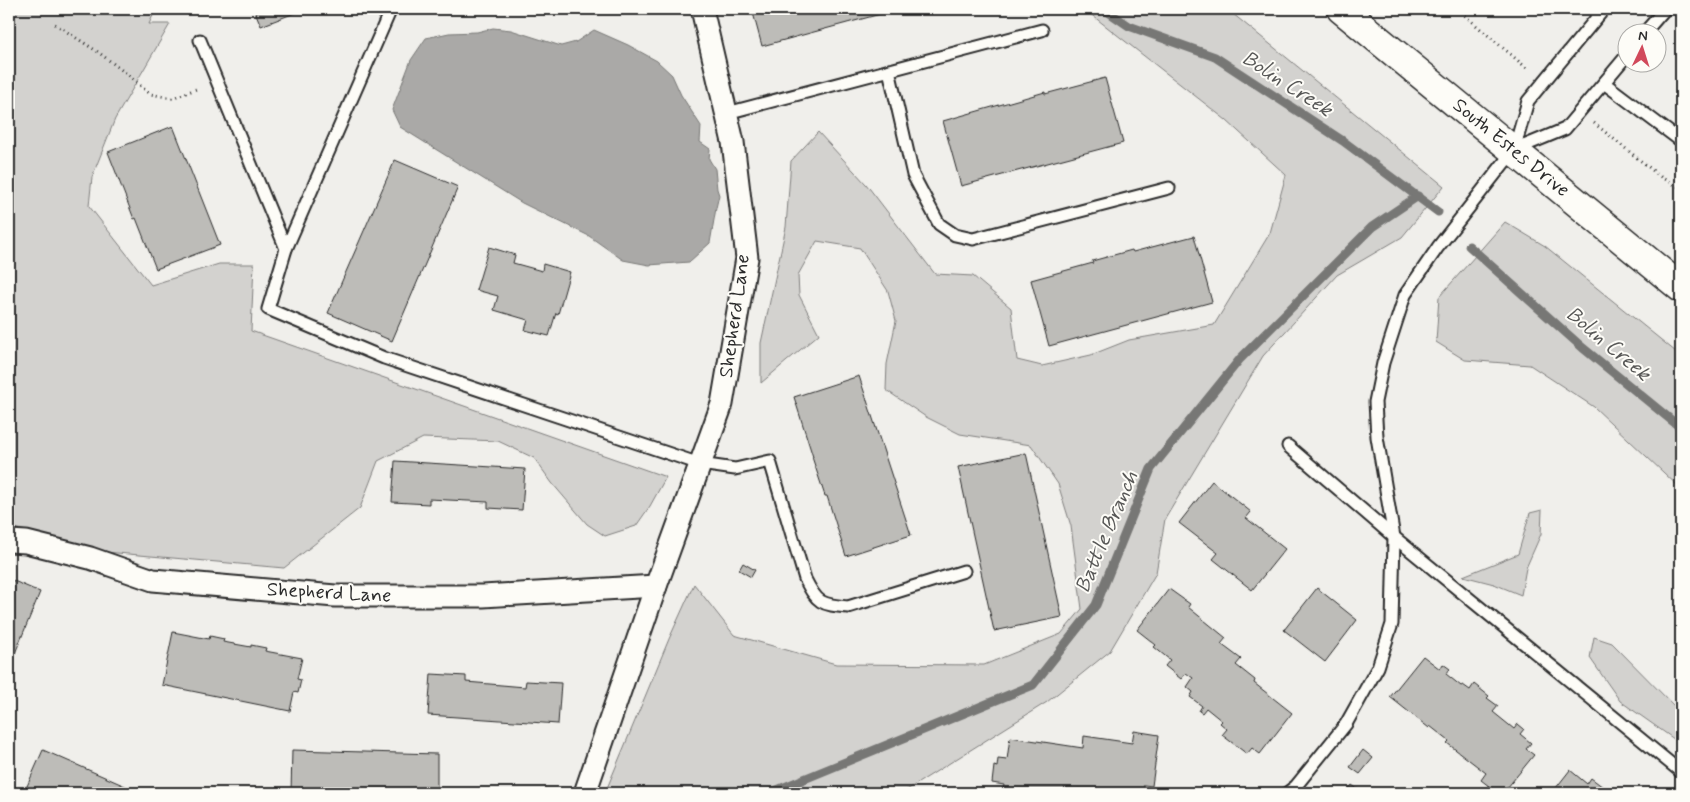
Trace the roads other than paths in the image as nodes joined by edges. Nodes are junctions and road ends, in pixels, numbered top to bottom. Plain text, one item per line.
1 (391, 9) edge
2 (702, 9) edge
3 (1341, 9) edge
4 (1604, 9) edge
5 (1665, 9) edge
6 (1654, 22) edge
7 (1042, 30) dead end
8 (200, 40) dead end
9 (1618, 66) edge
10 (889, 70) junction
11 (1604, 83) junction
12 (727, 113) junction
13 (1681, 142) edge
14 (1514, 150) junction
15 (1169, 188) dead end
16 (286, 248) junction
17 (1681, 288) edge
18 (1288, 446) dead end
19 (700, 464) junction
20 (1394, 537) junction
21 (9, 540) edge
22 (964, 571) dead end
23 (656, 586) junction
24 (1681, 772) edge
25 (585, 793) edge
26 (1287, 793) edge

1 - 16 lane
2 - 12 street, Shepherd Lane
3 - 14 main road, South Estes Drive
4 - 14 lane
5 - 6 lane
7 - 10 lane
8 - 16 lane
9 - 11 lane
10 - 12 lane
10 - 15 lane
11 - 13 lane
11 - 14 lane
12 - 19 street, Shepherd Lane
14 - 17 main road, South Estes Drive
14 - 20 lane
16 - 19 lane
18 - 20 lane
19 - 22 lane
19 - 23 street, Shepherd Lane
20 - 24 lane
20 - 26 lane
21 - 23 street, Shepherd Lane
23 - 25 street, Shepherd Lane

